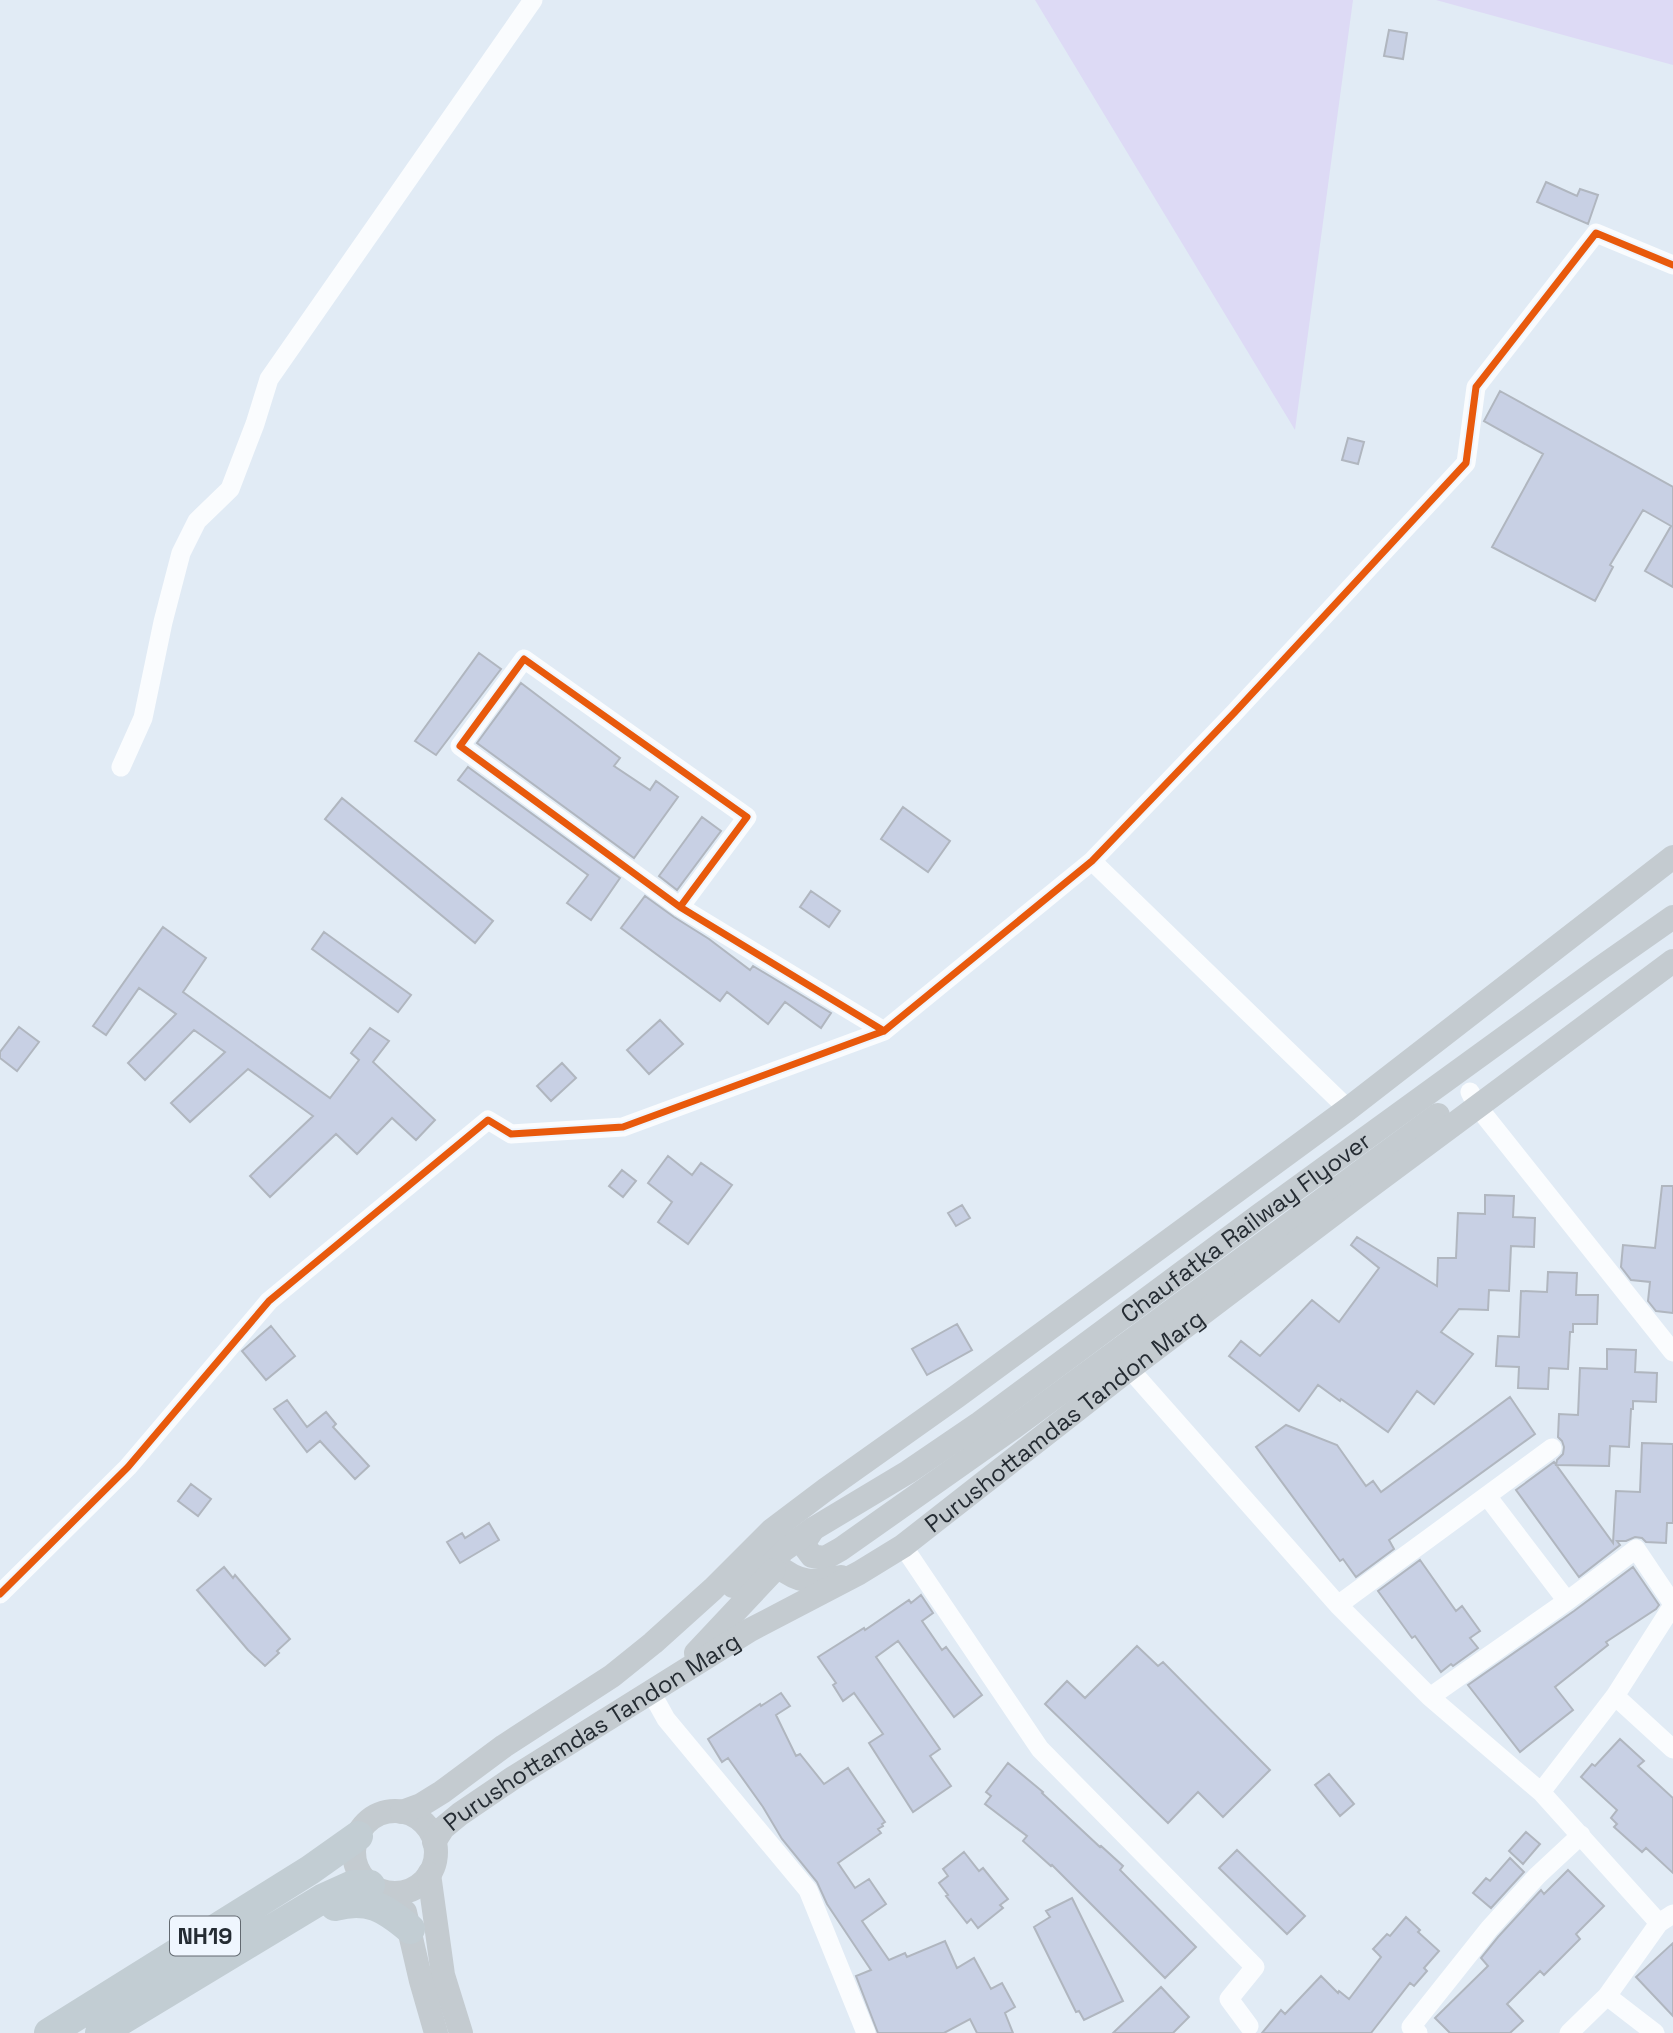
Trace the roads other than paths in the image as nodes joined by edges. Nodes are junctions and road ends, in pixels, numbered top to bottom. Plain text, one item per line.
1 (533, 0) edge
2 (1673, 265) edge
3 (121, 767) dead end
4 (1673, 857) edge
5 (1092, 862) junction
6 (680, 907) junction
7 (1673, 917) edge
8 (1673, 947) edge
9 (1673, 961) edge
10 (884, 1031) junction
11 (1474, 1099) junction
12 (1348, 1109) junction
13 (1673, 1352) edge
14 (1122, 1361) junction
15 (1552, 1448) dead end
16 (1487, 1496) junction
17 (813, 1529) junction
18 (903, 1546) junction
19 (779, 1560) junction
20 (859, 1573) junction
21 (0, 1594) edge
22 (1567, 1601) junction
23 (1673, 1604) edge
24 (1338, 1605) junction
25 (653, 1643) junction
26 (660, 1687) junction
27 (1615, 1696) junction
28 (1430, 1697) junction
29 (1673, 1749) edge
30 (1541, 1792) junction
31 (473, 1804) junction
32 (402, 1812) junction
33 (1581, 1835) junction
34 (358, 1836) junction
35 (434, 1842) junction
36 (429, 1874) junction
37 (383, 1889) junction
38 (301, 1912) junction
39 (1666, 1919) edge
40 (422, 1922) junction
41 (431, 1972) junction
42 (1607, 1996) junction
43 (1249, 2026) dead end
44 (1412, 2031) edge
45 (49, 2033) edge
46 (100, 2033) edge
47 (436, 2033) edge
48 (461, 2033) edge
49 (866, 2033) edge
50 (1569, 2033) edge
51 (1655, 2033) edge

1 - 3 street
2 - 5 street
4 - 12 main road
5 - 10 street
5 - 12 street
6 - 6 street
6 - 10 street
7 - 17 main road, Chaufatka Railway Flyover
8 - 11 main road
9 - 11 main road
10 - 21 street
11 - 13 street
11 - 14 main road
12 - 25 main road
14 - 17 main road
14 - 18 main road, Purushottamdas Tandon Marg
14 - 24 street
15 - 16 street
16 - 22 street
16 - 24 street
17 - 19 main road, Chaufatka Railway Flyover
18 - 20 main road, Purushottamdas Tandon Marg
18 - 43 street
19 - 20 main road
19 - 25 main road
19 - 26 main road
20 - 26 main road, Purushottamdas Tandon Marg
22 - 23 street
22 - 28 street
23 - 27 street
24 - 28 street
25 - 32 main road
26 - 31 main road, Purushottamdas Tandon Marg
26 - 49 street
27 - 29 street
27 - 30 street
28 - 30 street
30 - 33 street
31 - 35 main road, Purushottamdas Tandon Marg
31 - 40 main road
32 - 34 main road
32 - 35 main road
33 - 39 street
33 - 44 street
34 - 37 main road
34 - 45 highway, NH19
35 - 36 main road
36 - 37 main road
36 - 40 main road
37 - 38 highway, NH19
37 - 40 main road
38 - 40 highway
38 - 46 highway, NH19
39 - 42 street
40 - 41 main road
41 - 47 main road
41 - 48 main road
42 - 50 street
42 - 51 street

